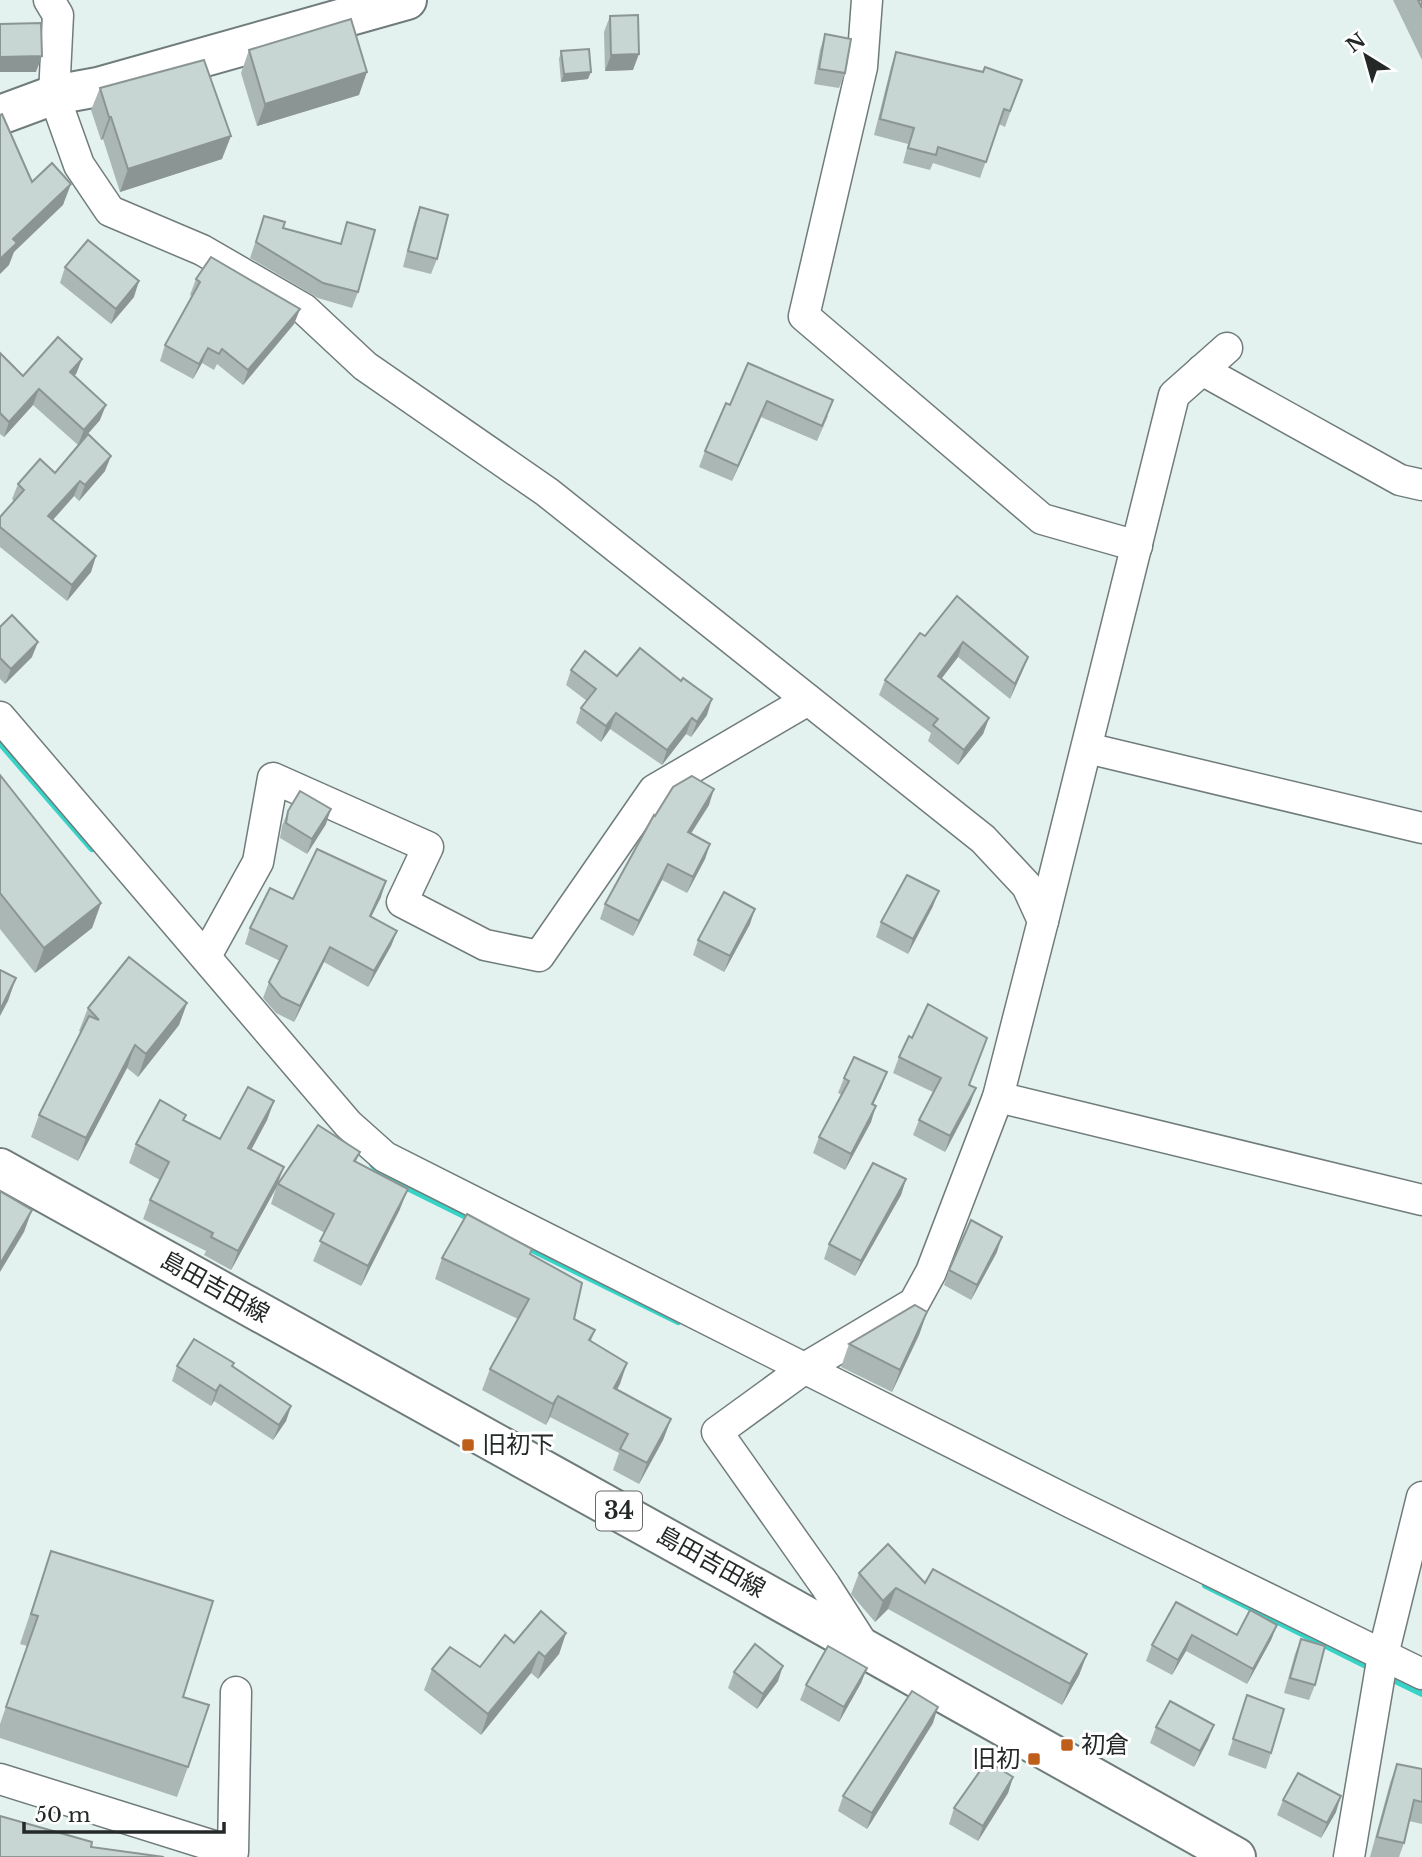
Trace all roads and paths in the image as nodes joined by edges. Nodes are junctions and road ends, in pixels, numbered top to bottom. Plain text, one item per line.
1 (49, 0) edge
2 (407, 0) edge
3 (867, 0) edge
4 (54, 95) junction
5 (0, 115) edge
6 (1227, 348) dead end
7 (1202, 370) junction
8 (1422, 485) edge
9 (1137, 545) junction
10 (808, 700) junction
11 (0, 717) edge
12 (1087, 748) junction
13 (1422, 828) edge
14 (1043, 921) junction
15 (206, 956) junction
16 (998, 1097) junction
17 (0, 1168) edge
18 (1422, 1200) edge
19 (804, 1368) junction
20 (1422, 1497) edge
21 (868, 1651) junction
22 (1383, 1655) junction
23 (1422, 1674) edge
24 (236, 1692) dead end
25 (0, 1779) edge
26 (240, 1854) edge
27 (1236, 1857) edge
28 (1349, 1857) edge

1 - 4 street
2 - 4 main road
3 - 9 street
4 - 5 main road
4 - 10 street
6 - 7 street
7 - 8 street
7 - 9 street
9 - 12 street
10 - 14 street
10 - 15 street
11 - 15 street
12 - 13 street
12 - 14 street
14 - 16 street
15 - 19 street
16 - 18 street
16 - 19 street
17 - 21 main road, 島田吉田線 / 34
19 - 21 street
19 - 22 street
20 - 22 street
21 - 27 main road, 島田吉田線 / 34
22 - 23 street
22 - 28 street
24 - 26 street
25 - 26 street

